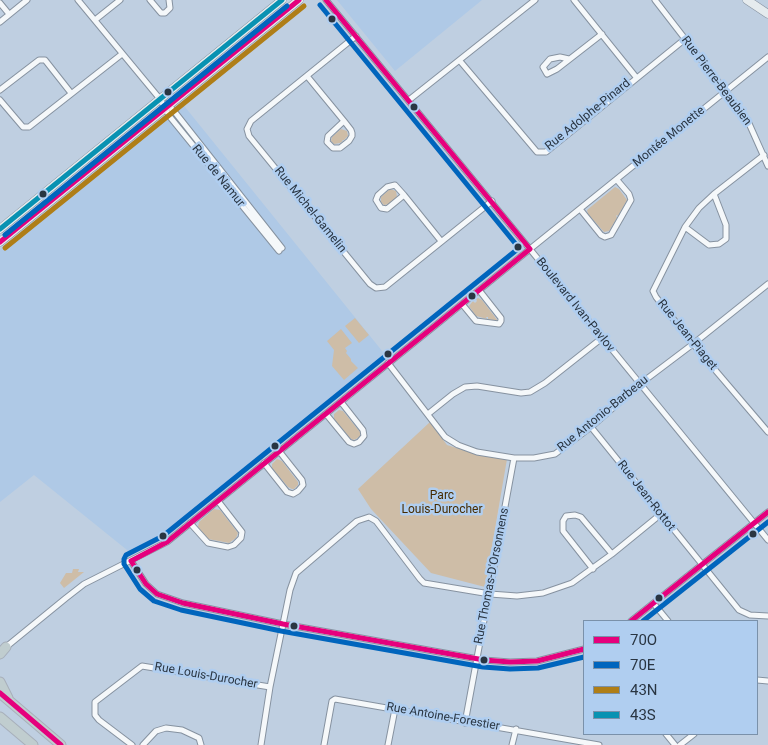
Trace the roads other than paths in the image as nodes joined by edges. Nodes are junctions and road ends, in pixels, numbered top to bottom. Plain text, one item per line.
1 (27, 0) edge
2 (78, 0) edge
3 (120, 0) edge
4 (150, 0) edge
5 (169, 0) edge
6 (282, 0) edge
7 (300, 0) edge
8 (326, 0) edge
9 (534, 0) edge
10 (574, 0) edge
11 (655, 0) edge
12 (747, 0) edge
13 (0, 3) edge
14 (9, 14) junction
15 (768, 14) edge
16 (95, 20) junction
17 (0, 22) edge
18 (602, 34) junction
19 (356, 36) junction
20 (685, 39) junction
21 (122, 54) junction
22 (768, 58) edge
23 (569, 59) junction
24 (460, 61) junction
25 (307, 76) junction
26 (636, 77) junction
27 (0, 90) edge
28 (726, 91) junction
29 (71, 93) junction
30 (160, 99) junction
31 (0, 100) edge
32 (409, 100) junction
33 (167, 108) junction
34 (344, 121) junction
35 (764, 155) junction
36 (768, 166) edge
37 (617, 180) junction
38 (714, 194) junction
39 (404, 195) junction
40 (492, 201) junction
41 (580, 209) junction
42 (685, 227) junction
43 (0, 229) edge
44 (441, 241) junction
45 (0, 242) edge
46 (281, 249) dead end
47 (530, 249) junction
48 (768, 284) edge
49 (479, 290) junction
50 (462, 304) junction
51 (602, 338) junction
52 (693, 344) junction
53 (388, 363) junction
54 (640, 384) junction
55 (341, 402) junction
56 (326, 414) junction
57 (428, 414) junction
58 (591, 427) junction
59 (767, 428) edge
60 (279, 451) junction
61 (514, 458) junction
62 (264, 463) junction
63 (218, 501) junction
64 (768, 512) edge
65 (662, 514) junction
66 (754, 522) junction
67 (190, 523) junction
68 (768, 540) edge
69 (612, 554) junction
70 (131, 561) junction
71 (702, 564) junction
72 (593, 569) junction
73 (490, 594) junction
74 (654, 604) junction
75 (768, 616) edge
76 (632, 620) edge
77 (667, 620) edge
78 (283, 624) junction
79 (583, 649) edge
80 (2, 650) edge
81 (476, 659) junction
82 (0, 682) edge
83 (270, 687) junction
84 (0, 693) edge
85 (10, 701) junction
86 (395, 709) junction
87 (0, 717) edge
88 (465, 723) junction
89 (516, 730) junction
90 (667, 735) edge
91 (691, 735) edge
92 (579, 743) edge
93 (33, 745) edge
94 (61, 745) edge
95 (132, 745) edge
96 (143, 745) edge
97 (201, 745) edge
98 (261, 745) edge
99 (324, 745) edge
100 (388, 745) edge
101 (512, 745) edge
102 (598, 745) edge
103 (675, 745) edge
104 (680, 745) edge

1 - 14 street
2 - 16 street, Rue de Namur
3 - 16 street
4 - 5 street
6 - 30 street
7 - 33 street
8 - 19 street, Boulevard Ivan-Pavlov
9 - 24 street
10 - 18 street
11 - 20 street, Rue Pierre-Beaubien
12 - 15 street
13 - 14 street
14 - 17 street
16 - 21 street, Rue de Namur
18 - 23 street
18 - 26 street
19 - 25 street, Rue Michel-Gamelin
19 - 32 street, Boulevard Ivan-Pavlov
20 - 26 street, Rue Adolphe-Pinard
20 - 28 street, Rue Pierre-Beaubien
21 - 29 street
21 - 30 street, Rue de Namur
22 - 28 street, Montée Monette
23 - 23 street
24 - 26 street, Rue Adolphe-Pinard
24 - 32 street
25 - 34 street
25 - 44 street, Rue Michel-Gamelin
27 - 29 street
28 - 35 street, Rue Pierre-Beaubien
28 - 37 street, Montée Monette
29 - 31 street
30 - 33 street, Rue de Namur
30 - 43 street
32 - 40 street, Boulevard Ivan-Pavlov
33 - 45 street
33 - 46 street, Rue de Namur
34 - 34 street
35 - 36 street, Rue Pierre-Beaubien
35 - 38 street, Rue Jean-Piaget
37 - 41 street, Montée Monette
37 - 41 street
38 - 42 street, Rue Jean-Piaget
38 - 42 street
39 - 39 street
39 - 44 street
40 - 44 street, Rue Michel-Gamelin
40 - 47 street, Boulevard Ivan-Pavlov
41 - 47 street, Montée Monette
42 - 52 street, Rue Jean-Piaget
47 - 49 street, Montée Monette
47 - 51 street, Boulevard Ivan-Pavlov
48 - 52 street, Rue Antonio-Barbeau
49 - 50 street, Montée Monette
49 - 50 street
50 - 53 street, Montée Monette
51 - 54 street, Boulevard Ivan-Pavlov
51 - 57 street
52 - 54 street, Rue Antonio-Barbeau
52 - 59 street, Rue Jean-Piaget
53 - 55 street, Montée Monette
53 - 57 street, Rue Antonio-Barbeau
54 - 58 street, Rue Antonio-Barbeau
54 - 66 street, Boulevard Ivan-Pavlov
55 - 56 street, Montée Monette
55 - 56 street
56 - 60 street, Montée Monette
57 - 61 street, Rue Antonio-Barbeau
58 - 61 street, Rue Antonio-Barbeau
58 - 65 street, Rue Jean-Rottot
60 - 62 street, Montée Monette
60 - 62 street
61 - 73 street, Rue Thomas-D'Orsonnens
62 - 63 street, Montée Monette
63 - 67 street, Montée Monette
63 - 67 street
64 - 66 street
65 - 69 street, Rue Louis-Durocher
65 - 71 street, Rue Jean-Rottot
66 - 68 street, Boulevard Ivan-Pavlov
66 - 71 street
67 - 70 street, Montée Monette
69 - 72 street, Rue Louis-Durocher
69 - 72 street
70 - 78 street
70 - 80 street, Montée Monette
71 - 74 street
71 - 75 street
72 - 73 street, Rue Louis-Durocher
73 - 78 street, Rue Louis-Durocher
73 - 81 street, Rue Thomas-D'Orsonnens
74 - 76 street
74 - 77 street
78 - 81 street
78 - 83 street, Rue Louis-Durocher
79 - 81 street
81 - 88 street, Rue Thomas-D'Orsonnens
82 - 85 highway
83 - 95 street, Rue Louis-Durocher
83 - 98 street, Rue Louis-Durocher
84 - 85 highway
85 - 94 highway
86 - 88 street, Rue Antoine-Forestier
86 - 99 street, Rue Antoine-Forestier
86 - 100 street
87 - 93 highway
88 - 89 street, Rue Antoine-Forestier
89 - 92 street, Rue Antoine-Forestier
89 - 101 street
90 - 103 street
91 - 104 street
92 - 102 street, Rue Antoine-Forestier
96 - 97 street

